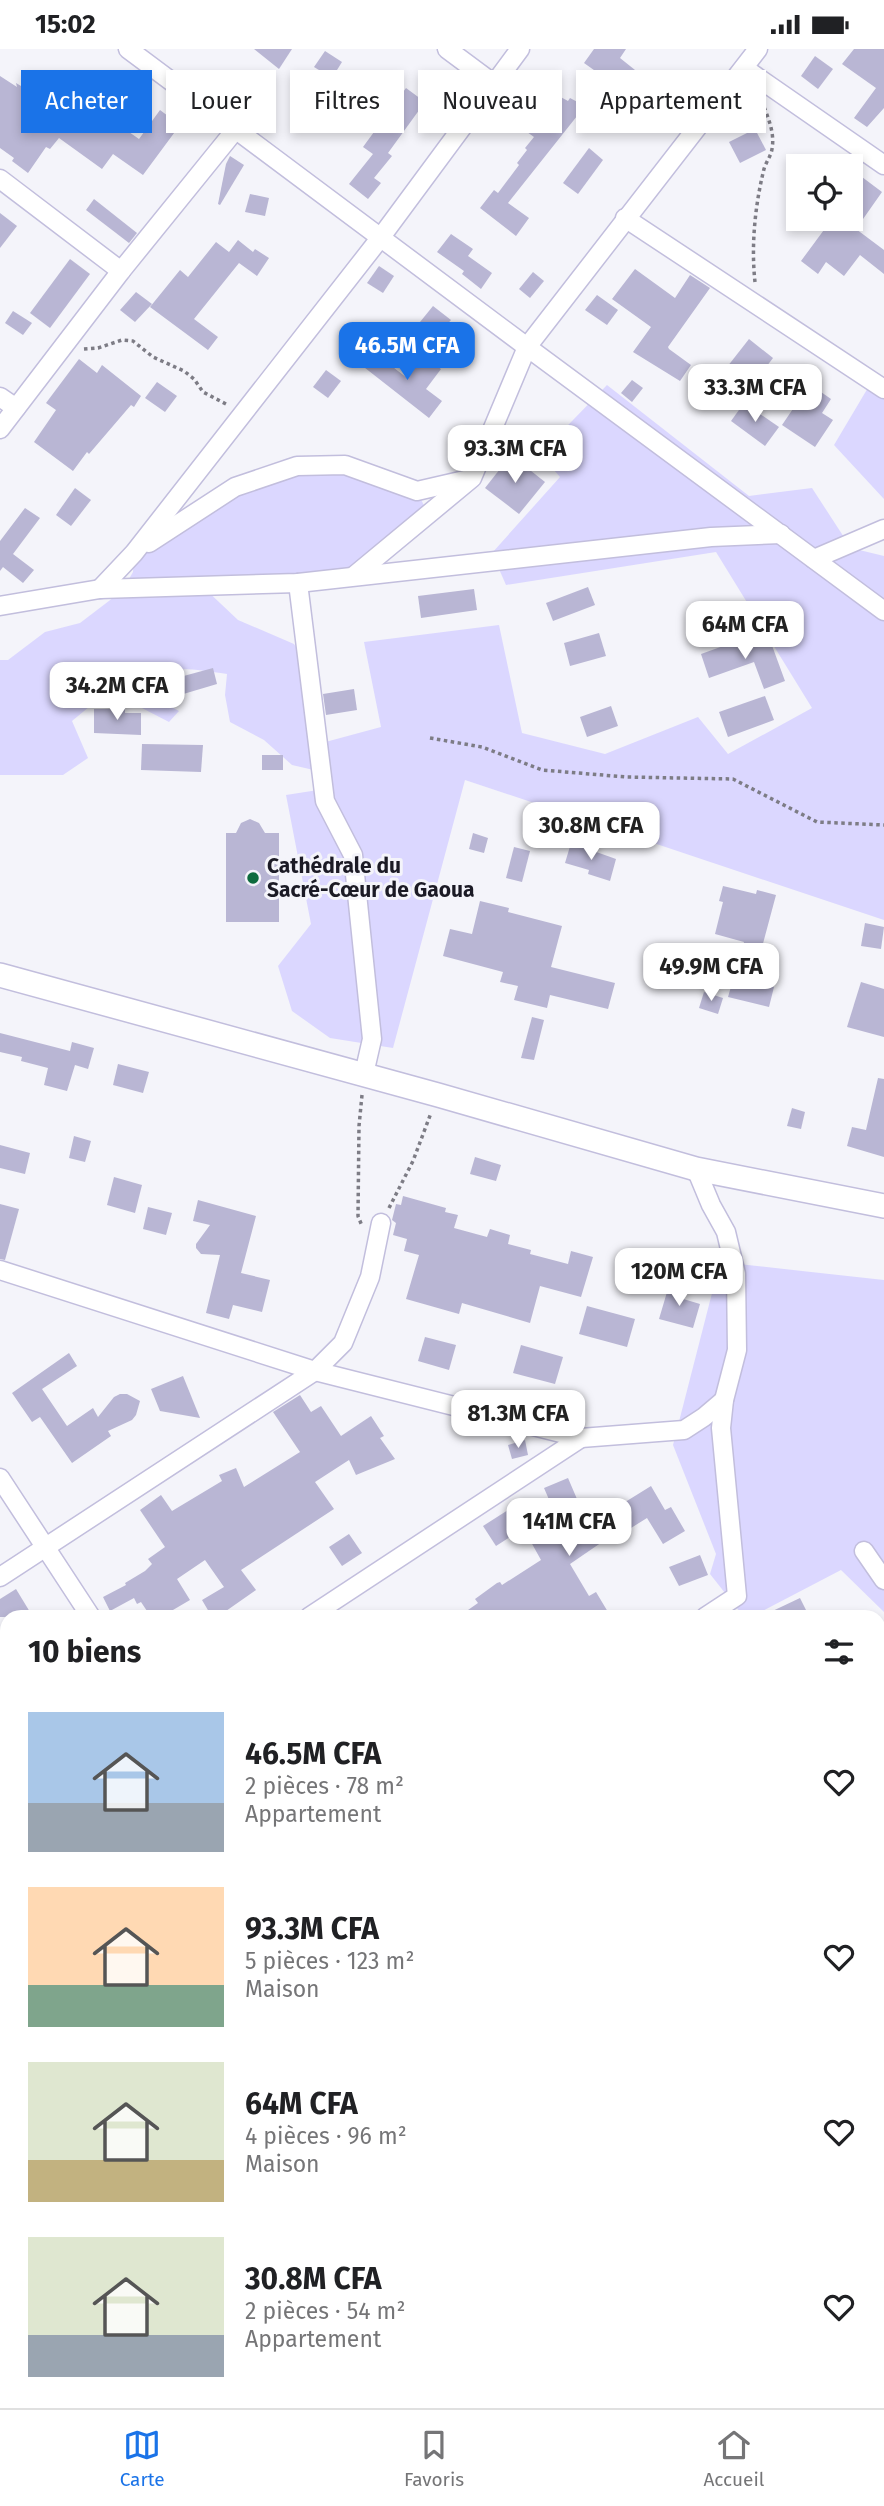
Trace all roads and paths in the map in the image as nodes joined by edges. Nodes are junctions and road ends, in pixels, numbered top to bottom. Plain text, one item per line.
1 (128, 49) edge
2 (447, 49) edge
3 (520, 49) edge
4 (758, 49) edge
5 (744, 68) junction
6 (475, 70) edge
7 (504, 70) edge
8 (166, 77) edge
9 (766, 113) edge
10 (233, 133) edge
11 (241, 133) edge
12 (458, 133) edge
13 (884, 165) edge
14 (0, 179) edge
15 (625, 218) junction
16 (381, 237) junction
17 (121, 271) junction
18 (761, 308) junction
19 (65, 344) junction
20 (527, 347) junction
21 (884, 389) edge
22 (0, 397) edge
23 (16, 408) junction
24 (244, 411) junction
25 (0, 429) edge
26 (472, 478) junction
27 (884, 529) edge
28 (781, 534) junction
29 (134, 553) junction
30 (814, 559) junction
31 (355, 575) junction
32 (299, 583) junction
33 (100, 589) junction
34 (0, 606) edge
35 (884, 611) edge
36 (430, 738) dead end
37 (884, 825) edge
38 (0, 975) edge
39 (364, 1074) junction
40 (438, 1095) junction
41 (696, 1169) junction
42 (884, 1206) edge
43 (381, 1223) joint
44 (374, 1254) junction
45 (0, 1270) edge
46 (315, 1371) junction
47 (724, 1400) junction
48 (582, 1438) junction
49 (0, 1478) edge
50 (44, 1548) junction
51 (864, 1551) dead end
52 (0, 1577) edge
53 (884, 1580) edge
54 (86, 1610) edge
55 (320, 1610) edge
56 (716, 1610) edge

1 - 8 street
2 - 6 street
3 - 7 street
4 - 5 street
5 - 13 street
5 - 15 street
9 - 18 path
10 - 17 street
11 - 16 street
12 - 16 street
14 - 17 street
15 - 18 street
15 - 20 street
16 - 20 street
16 - 24 street
17 - 19 street
18 - 21 street
19 - 23 street
19 - 24 path
20 - 26 street
20 - 28 street
22 - 23 street
23 - 25 street
24 - 29 street
26 - 29 street
26 - 31 street
27 - 30 street
28 - 30 street
28 - 31 street
29 - 33 street
30 - 35 street
31 - 32 street
32 - 33 street
32 - 39 street
33 - 34 street
36 - 37 path
38 - 39 main road
39 - 40 main road
39 - 44 path
40 - 41 main road
40 - 43 path
41 - 42 main road
41 - 47 street
43 - 44 street
44 - 46 street
45 - 46 street
46 - 48 street
46 - 50 street
47 - 48 street
47 - 56 street
48 - 55 street
49 - 50 street
50 - 52 street
50 - 54 street
51 - 53 street

